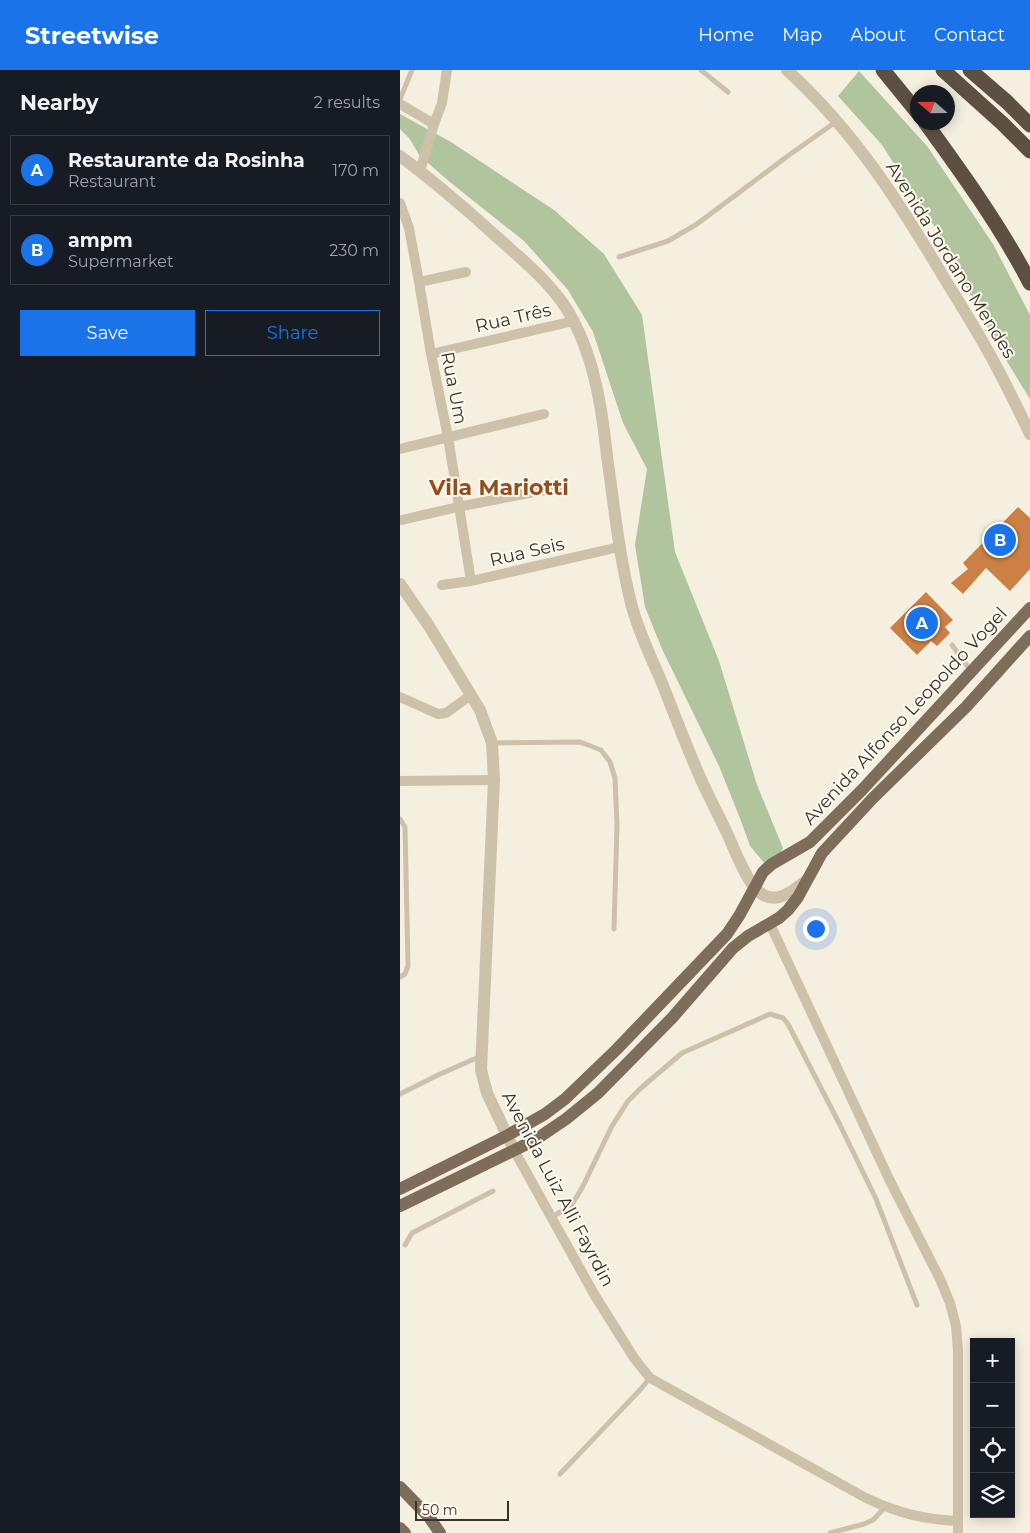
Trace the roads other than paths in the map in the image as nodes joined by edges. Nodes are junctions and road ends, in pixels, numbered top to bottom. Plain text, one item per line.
1 (412, 70) edge
2 (447, 70) edge
3 (701, 70) edge
4 (787, 70) edge
5 (883, 70) edge
6 (943, 70) edge
7 (970, 70) edge
8 (728, 92) dead end
9 (400, 99) edge
10 (910, 103) edge
11 (400, 104) edge
12 (838, 121) junction
13 (434, 124) junction
14 (1030, 125) edge
15 (931, 130) edge
16 (1030, 151) edge
17 (400, 156) edge
18 (420, 171) junction
19 (400, 203) edge
20 (620, 256) dead end
21 (466, 272) dead end
22 (419, 282) junction
23 (1030, 283) edge
24 (574, 321) junction
25 (431, 354) junction
26 (544, 414) dead end
27 (1030, 434) edge
28 (448, 437) junction
29 (400, 449) edge
30 (559, 487) dead end
31 (458, 507) junction
32 (402, 520) dead end
33 (619, 548) junction
34 (471, 582) junction
35 (400, 584) edge
36 (442, 585) dead end
37 (1030, 608) edge
38 (1030, 636) edge
39 (952, 645) dead end
40 (971, 672) junction
41 (471, 695) junction
42 (400, 697) edge
43 (492, 743) junction
44 (494, 780) junction
45 (400, 781) edge
46 (400, 819) edge
47 (807, 880) junction
48 (754, 887) junction
49 (770, 924) junction
50 (614, 929) dead end
51 (400, 977) edge
52 (481, 1056) junction
53 (400, 1094) edge
54 (508, 1135) junction
55 (514, 1150) junction
56 (400, 1188) edge
57 (494, 1191) dead end
58 (400, 1206) edge
59 (552, 1217) junction
60 (405, 1245) dead end
61 (917, 1305) dead end
62 (650, 1378) junction
63 (560, 1474) dead end
64 (400, 1487) edge
65 (885, 1507) junction
66 (957, 1521) junction
67 (400, 1528) edge
68 (405, 1533) edge
69 (440, 1533) edge
70 (830, 1533) edge
71 (958, 1533) edge

1 - 9 lane
2 - 13 street
3 - 8 lane
4 - 12 street, Avenida Jordano Mendes
5 - 10 highway
6 - 16 highway
7 - 14 highway
11 - 13 street
12 - 20 lane
12 - 27 street, Avenida Jordano Mendes
13 - 18 street
15 - 23 highway
17 - 18 street
18 - 24 street
19 - 22 street, Rua Um
21 - 22 street
22 - 25 street, Rua Um
24 - 25 street, Rua Três
24 - 33 street
25 - 28 street, Rua Um
26 - 28 street
28 - 29 street
28 - 31 street, Rua Um
30 - 31 street
31 - 32 street
31 - 34 street, Rua Um
33 - 34 street, Rua Seis
33 - 48 street
34 - 36 street, Rua Seis
35 - 41 street, Avenida Luiz Alli Fayrdin
37 - 40 main road, Avenida Alfonso Leopoldo Vogel
38 - 47 main road, Avenida Alfonso Leopoldo Vogel
39 - 40 lane
40 - 48 main road, Avenida Alfonso Leopoldo Vogel
41 - 42 street
41 - 43 street, Avenida Luiz Alli Fayrdin
43 - 44 street, Avenida Luiz Alli Fayrdin
43 - 50 lane
44 - 45 street
44 - 52 street, Avenida Luiz Alli Fayrdin
46 - 51 lane
47 - 48 street
47 - 49 main road, Avenida Alfonso Leopoldo Vogel
48 - 54 main road, Avenida Alfonso Leopoldo Vogel
49 - 55 main road, Avenida Alfonso Leopoldo Vogel
49 - 66 street
52 - 53 lane
52 - 54 street, Avenida Luiz Alli Fayrdin
54 - 55 street, Avenida Luiz Alli Fayrdin
54 - 56 main road, Avenida Alfonso Leopoldo Vogel
55 - 58 main road, Avenida Alfonso Leopoldo Vogel
55 - 59 street, Avenida Luiz Alli Fayrdin
57 - 60 lane
59 - 61 lane
59 - 62 street, Avenida Luiz Alli Fayrdin
62 - 63 lane
62 - 65 street, Avenida Luiz Alli Fayrdin
64 - 69 main road
65 - 66 street, Avenida Luiz Alli Fayrdin
65 - 70 lane
66 - 71 street
67 - 68 main road

